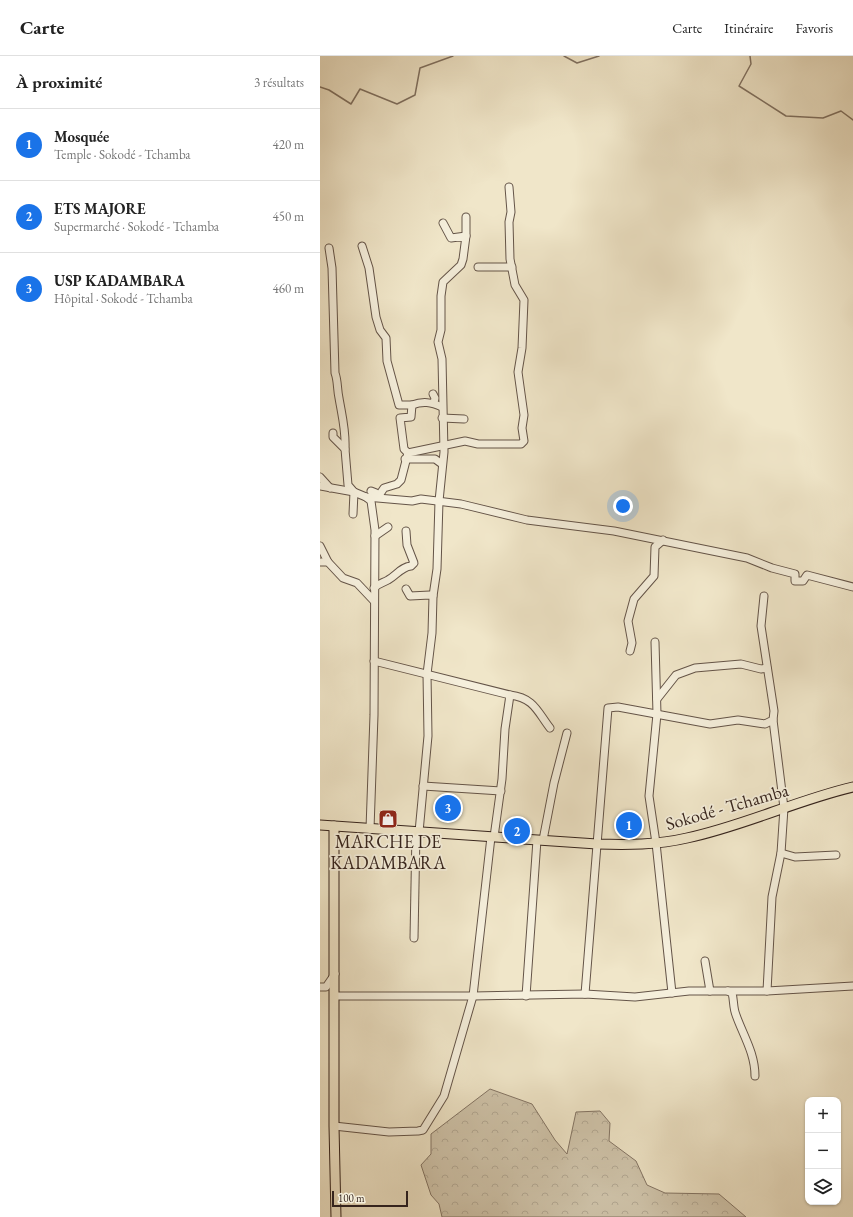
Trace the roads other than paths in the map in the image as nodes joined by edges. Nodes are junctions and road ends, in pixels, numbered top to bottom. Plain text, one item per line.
1 (509, 187) dead end
2 (466, 217) dead end
3 (446, 222) dead end
4 (466, 236) junction
5 (362, 246) dead end
6 (329, 248) dead end
7 (478, 267) dead end
8 (512, 267) junction
9 (433, 394) dead end
10 (434, 403) junction
11 (412, 405) junction
12 (398, 406) junction
13 (442, 407) junction
14 (400, 418) junction
15 (442, 418) junction
16 (464, 419) dead end
17 (333, 433) dead end
18 (443, 445) junction
19 (345, 449) junction
20 (407, 456) junction
21 (442, 464) junction
22 (320, 477) edge
23 (320, 486) edge
24 (330, 488) junction
25 (354, 492) junction
26 (369, 494) junction
27 (378, 497) junction
28 (439, 501) junction
29 (353, 514) dead end
30 (388, 527) dead end
31 (406, 531) dead end
32 (375, 536) junction
33 (663, 540) junction
34 (438, 544) junction
35 (320, 546) edge
36 (431, 548) dead end
37 (320, 562) edge
38 (328, 562) junction
39 (431, 563) dead end
40 (437, 569) junction
41 (853, 587) edge
42 (374, 588) junction
43 (406, 590) dead end
44 (433, 596) junction
45 (764, 596) dead end
46 (374, 601) junction
47 (655, 642) dead end
48 (630, 651) dead end
49 (374, 661) junction
50 (767, 668) junction
51 (427, 674) junction
52 (510, 695) junction
53 (657, 699) junction
54 (657, 714) junction
55 (773, 720) junction
56 (550, 728) dead end
57 (567, 733) dead end
58 (423, 786) junction
59 (853, 787) edge
60 (500, 791) junction
61 (784, 808) junction
62 (320, 826) edge
63 (334, 826) junction
64 (370, 829) junction
65 (418, 832) junction
66 (492, 837) junction
67 (540, 840) junction
68 (656, 843) junction
69 (597, 844) junction
70 (781, 853) junction
71 (836, 855) dead end
72 (414, 938) dead end
73 (704, 961) dead end
74 (335, 974) junction
75 (853, 986) edge
76 (320, 987) edge
77 (710, 991) junction
78 (728, 991) junction
79 (767, 991) junction
80 (672, 993) junction
81 (585, 994) junction
82 (334, 996) junction
83 (473, 996) junction
84 (526, 996) junction
85 (755, 1076) dead end
86 (334, 1126) junction
87 (336, 1217) edge

1 - 8 street
2 - 4 street
3 - 4 street
4 - 13 street
5 - 12 street
6 - 19 street
7 - 8 street
8 - 18 street
9 - 10 street
10 - 11 street
10 - 13 street
11 - 12 street
11 - 14 street
12 - 14 street
13 - 15 street
14 - 20 street
15 - 16 street
15 - 18 street
17 - 19 street
18 - 20 street
18 - 21 street
19 - 25 street
20 - 21 street
20 - 27 street
21 - 28 street
22 - 24 street
23 - 24 street
24 - 25 street
25 - 26 street
25 - 29 street
26 - 27 street
26 - 32 street
27 - 28 street
28 - 33 street
28 - 34 street
30 - 32 street
31 - 42 street
32 - 42 street
33 - 41 street
33 - 48 street
34 - 36 street
34 - 40 street
35 - 38 street
37 - 38 street
38 - 46 street
39 - 40 street
40 - 44 street
42 - 46 street
43 - 44 street
44 - 51 street
45 - 50 street
46 - 49 street
47 - 53 street
49 - 51 street
49 - 64 street
50 - 53 street
50 - 55 street
51 - 52 street
51 - 58 street
52 - 56 street
52 - 60 street
53 - 54 street
54 - 55 street
54 - 68 street
54 - 69 street
55 - 61 street
57 - 67 street
58 - 60 street
58 - 65 street
59 - 61 main road, Sokodé - Tchamba
60 - 66 street
61 - 68 main road, Sokodé - Tchamba
61 - 70 street
62 - 63 main road, Sokodé - Tchamba
63 - 64 main road, Sokodé - Tchamba
63 - 74 main road
64 - 65 main road, Sokodé - Tchamba
65 - 66 main road, Sokodé - Tchamba
65 - 72 street
66 - 67 main road, Sokodé - Tchamba
66 - 83 street
67 - 69 main road, Sokodé - Tchamba
67 - 84 street
68 - 69 main road, Sokodé - Tchamba
68 - 80 street
69 - 81 street
70 - 71 street
70 - 79 street
73 - 77 street
74 - 76 street
74 - 82 main road
75 - 79 street
77 - 78 street
77 - 80 street
78 - 79 street
78 - 85 street
80 - 81 street
81 - 84 street
82 - 83 street
82 - 86 main road
83 - 84 street
83 - 86 street
86 - 87 main road

